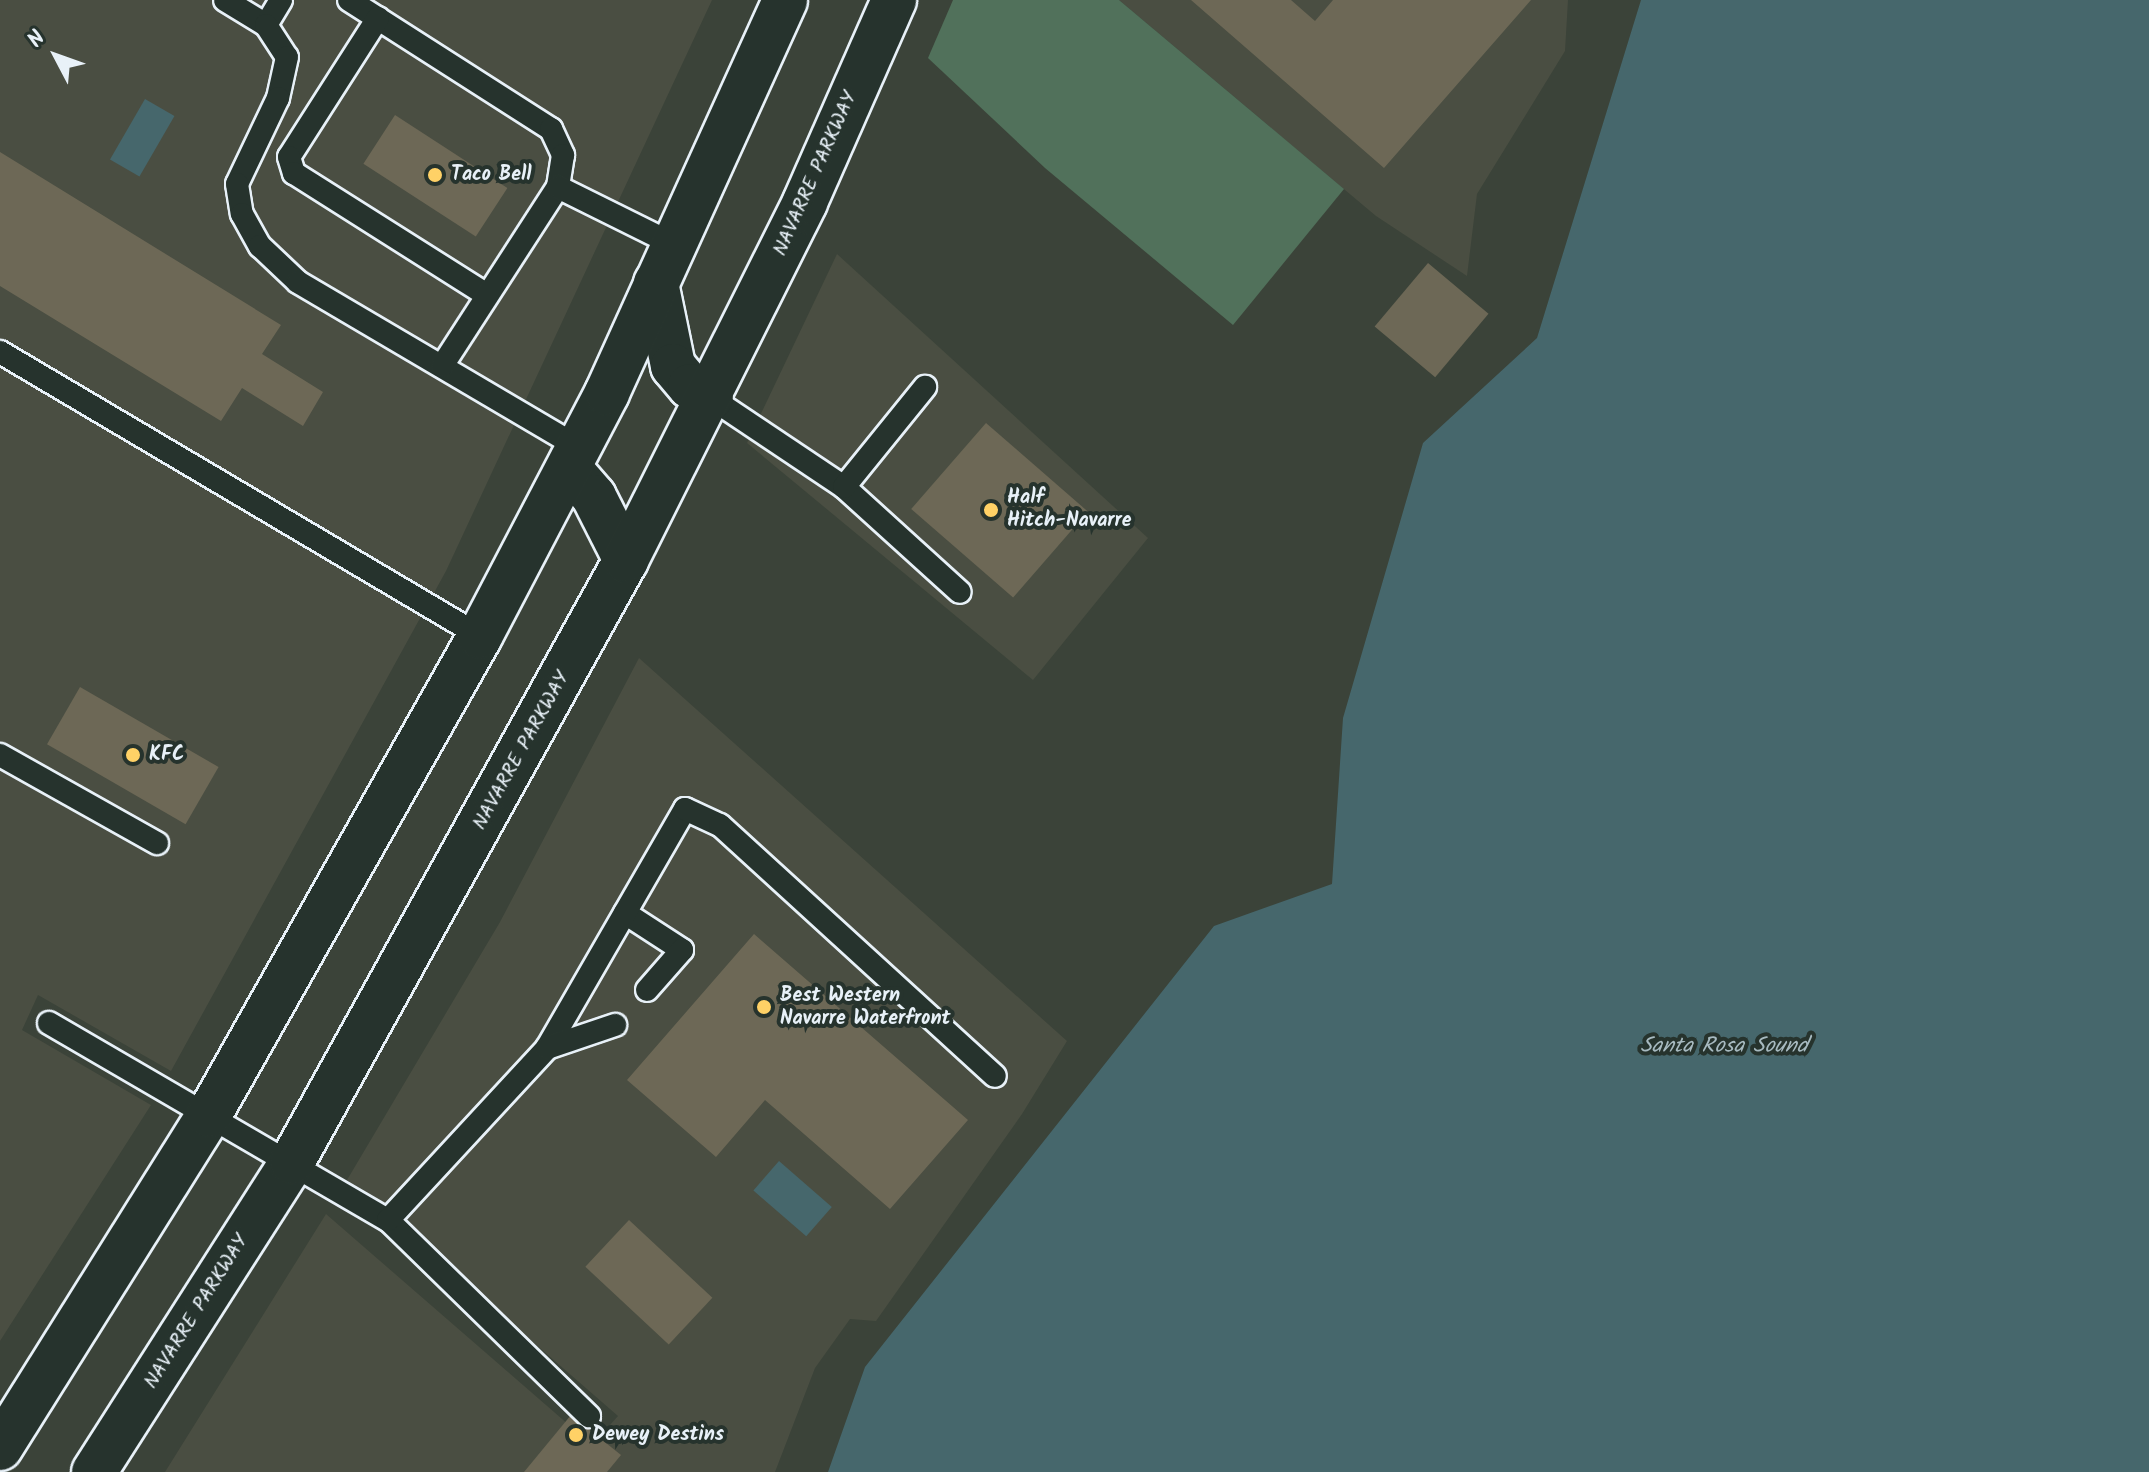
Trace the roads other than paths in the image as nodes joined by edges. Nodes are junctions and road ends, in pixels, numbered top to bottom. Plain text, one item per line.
1 (225, 0) edge
2 (281, 0) edge
3 (349, 0) edge
4 (785, 0) edge
5 (894, 0) edge
6 (378, 18) junction
7 (266, 25) junction
8 (558, 187) junction
9 (665, 264) junction
10 (487, 295) junction
11 (0, 352) edge
12 (442, 366) junction
13 (925, 387) dead end
14 (711, 398) junction
15 (574, 458) junction
16 (844, 487) junction
17 (626, 560) junction
18 (960, 592) dead end
19 (480, 636) junction
20 (0, 755) edge
21 (157, 843) dead end
22 (625, 913) junction
23 (647, 990) dead end
24 (49, 1023) dead end
25 (615, 1025) dead end
26 (547, 1048) junction
27 (995, 1076) dead end
28 (209, 1115) junction
29 (292, 1162) junction
30 (388, 1220) junction
31 (589, 1416) dead end
32 (0, 1448) edge
33 (94, 1472) edge

1 - 7 lane
2 - 7 lane
3 - 6 lane
4 - 9 highway
5 - 14 highway, NAVARRE PARKWAY
6 - 8 lane
6 - 10 lane
7 - 12 lane
8 - 9 lane
8 - 10 lane
9 - 14 highway
9 - 15 highway
10 - 12 lane
11 - 19 lane
12 - 15 lane
13 - 16 lane
14 - 16 lane
14 - 17 highway, NAVARRE PARKWAY
15 - 17 highway
15 - 19 highway
16 - 18 lane
17 - 29 highway, NAVARRE PARKWAY
19 - 28 highway
20 - 21 lane
22 - 23 lane
22 - 26 lane
22 - 27 lane
24 - 28 lane
25 - 26 lane
26 - 30 lane
28 - 29 lane
28 - 32 highway
29 - 30 lane
29 - 33 highway, NAVARRE PARKWAY
30 - 31 lane

